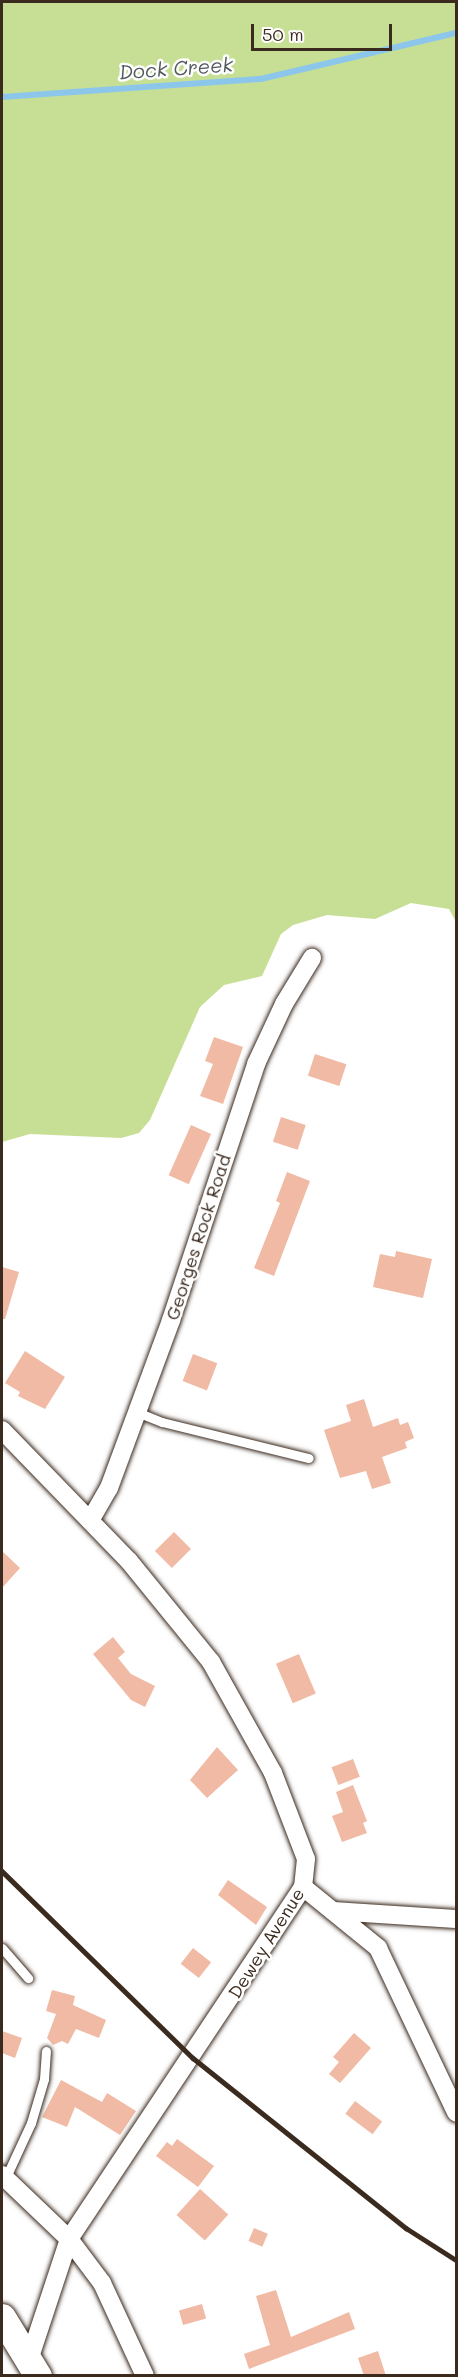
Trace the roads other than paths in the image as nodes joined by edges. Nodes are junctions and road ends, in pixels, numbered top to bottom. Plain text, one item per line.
1 (312, 958) dead end
2 (137, 1412) junction
3 (2, 1430) edge
4 (309, 1458) dead end
5 (91, 1519) junction
6 (303, 1887) junction
7 (333, 1911) junction
8 (456, 1919) edge
9 (2, 1948) edge
10 (28, 1978) dead end
11 (46, 2051) dead end
12 (456, 2112) edge
13 (4, 2176) edge
14 (69, 2239) junction
15 (2, 2317) edge
16 (34, 2368) edge
17 (145, 2376) edge

1 - 2 street, Georges Rock Road
2 - 4 lane
2 - 5 street, Georges Rock Road
3 - 5 street, Dewey Avenue
5 - 6 street, Dewey Avenue
6 - 7 street
6 - 14 street, Dewey Avenue
7 - 8 street
7 - 12 street
9 - 10 lane
11 - 13 lane
13 - 14 street
14 - 16 street, Dewey Avenue
14 - 17 street
15 - 16 main road

